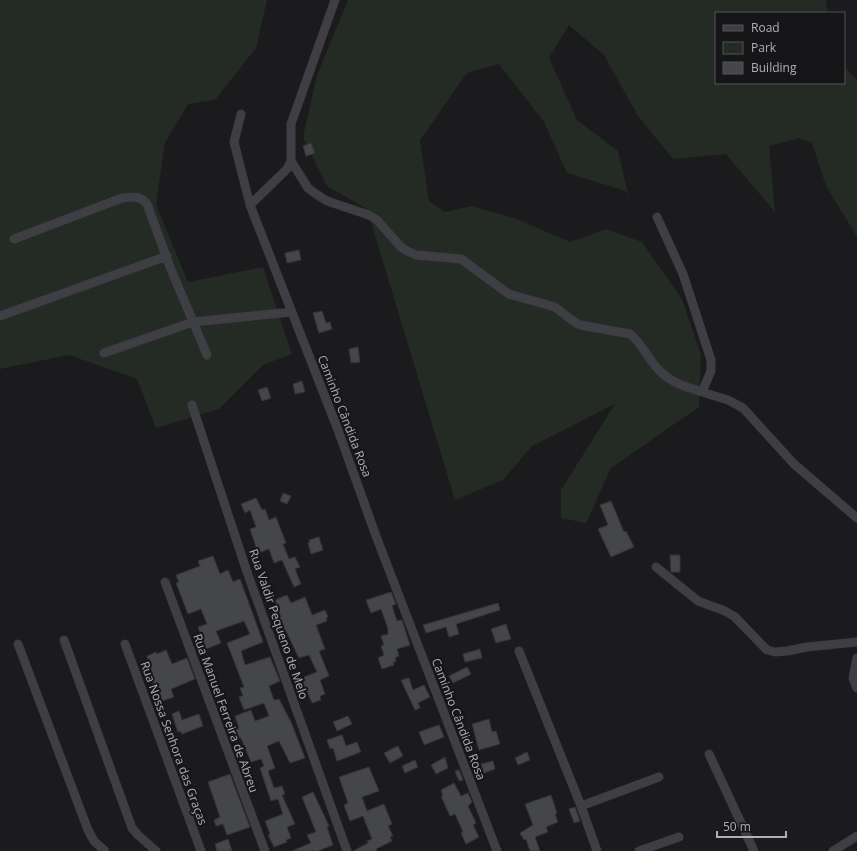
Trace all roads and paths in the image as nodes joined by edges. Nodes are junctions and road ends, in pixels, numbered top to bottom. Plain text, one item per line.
1 (335, 0) edge
2 (241, 114) dead end
3 (291, 161) junction
4 (250, 205) junction
5 (657, 217) dead end
6 (14, 239) dead end
7 (166, 256) junction
8 (292, 312) junction
9 (0, 316) edge
10 (193, 322) junction
11 (104, 353) dead end
12 (207, 355) dead end
13 (702, 392) junction
14 (192, 405) dead end
15 (857, 518) edge
16 (656, 567) dead end
17 (165, 582) dead end
18 (64, 640) dead end
19 (857, 642) edge
20 (18, 644) dead end
21 (124, 644) dead end
22 (519, 651) dead end
23 (857, 658) edge
24 (855, 677) edge
25 (857, 688) edge
26 (708, 754) dead end
27 (659, 777) dead end
28 (581, 806) junction
29 (857, 836) edge
30 (679, 837) dead end
31 (105, 851) edge
32 (156, 851) edge
33 (201, 851) edge
34 (265, 851) edge
35 (347, 851) edge
36 (497, 851) edge
37 (597, 851) edge
38 (638, 851) edge
39 (754, 851) edge
40 (833, 851) edge

1 - 3 street
2 - 4 street, Caminho Cândida Rosa
3 - 4 street
3 - 13 street
4 - 8 street, Caminho Cândida Rosa
5 - 13 street
6 - 7 street
7 - 9 street
7 - 10 street
8 - 10 street
8 - 36 street, Caminho Cândida Rosa
10 - 11 street
10 - 12 street
13 - 15 street
14 - 35 street, Rua Valdir Pequeno de Melo
16 - 19 street
17 - 34 street, Rua Manuel Ferreira de Abreu
18 - 32 street
20 - 31 street
21 - 33 street, Rua Nossa Senhora das Graças
22 - 28 street
23 - 24 street
24 - 25 street
26 - 39 street
27 - 28 street
28 - 37 street
29 - 40 street
30 - 38 street

